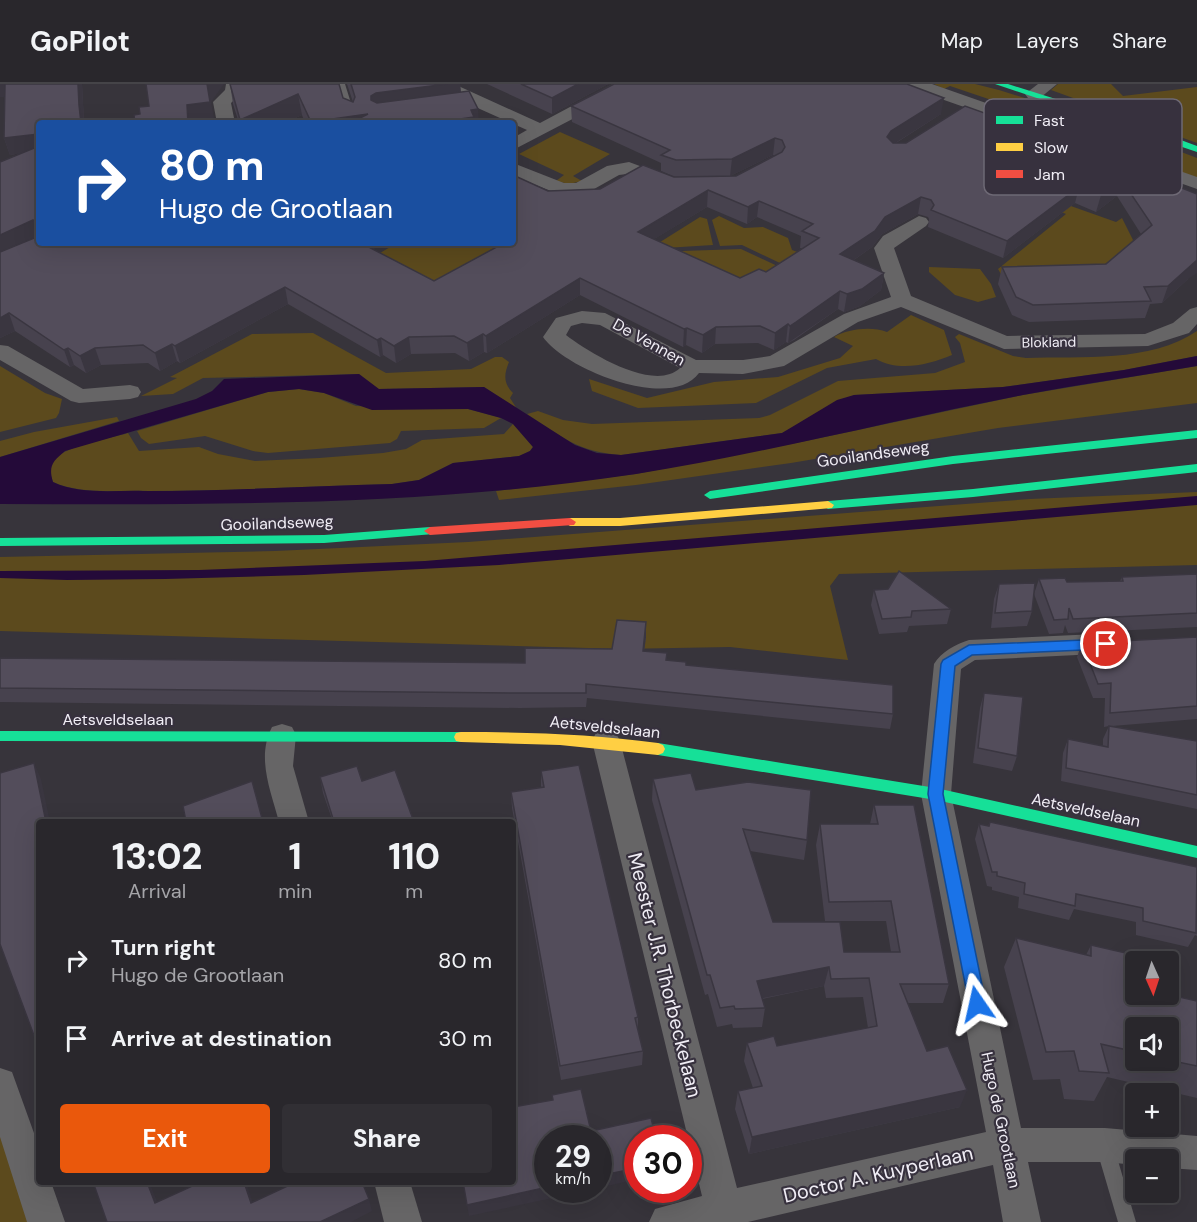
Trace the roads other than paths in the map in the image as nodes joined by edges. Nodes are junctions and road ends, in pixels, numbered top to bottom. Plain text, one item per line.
1 (234, 84) edge
2 (341, 84) edge
3 (446, 84) edge
4 (626, 84) edge
5 (999, 84) edge
6 (1049, 84) edge
7 (925, 85) edge
8 (1034, 94) junction
9 (1049, 99) edge
10 (972, 105) junction
11 (984, 109) edge
12 (953, 117) edge
13 (352, 119) edge
14 (225, 120) edge
15 (514, 120) edge
16 (516, 121) edge
17 (541, 130) junction
18 (516, 143) edge
19 (1182, 144) edge
20 (1197, 149) edge
21 (516, 170) edge
22 (1182, 178) edge
23 (1197, 183) edge
24 (684, 185) edge
25 (919, 222) dead end
26 (902, 300) junction
27 (1197, 313) edge
28 (0, 351) edge
29 (693, 366) junction
30 (130, 392) dead end
31 (1197, 434) edge
32 (1197, 468) edge
33 (698, 497) dead end
34 (623, 508) dead end
35 (555, 522) junction
36 (0, 542) edge
37 (1151, 642) edge
38 (282, 735) junction
39 (0, 736) edge
40 (606, 741) junction
41 (936, 794) junction
42 (293, 819) edge
43 (1197, 852) edge
44 (0, 1084) edge
45 (1105, 1144) junction
46 (1005, 1145) junction
47 (1197, 1153) edge
48 (393, 1185) edge
49 (748, 1211) edge
50 (46, 1222) edge
51 (403, 1222) edge
52 (668, 1222) edge
53 (1022, 1222) edge
54 (1127, 1222) edge

1 - 14 street
2 - 13 lane
3 - 15 street
4 - 17 street
5 - 8 main road
6 - 8 street
7 - 10 street
8 - 9 main road
10 - 11 street
10 - 12 street
16 - 17 street
17 - 18 street
19 - 20 main road
21 - 24 street
22 - 23 street
25 - 26 street
26 - 27 street, Blokland
26 - 29 street, De Vennen
28 - 30 street
29 - 29 street, De Vennen
31 - 33 main road, Gooilandseweg
32 - 35 main road, Gooilandseweg
34 - 35 main road, Gooilandseweg
35 - 36 main road, Gooilandseweg
37 - 41 street, Hugo de Grootlaan
38 - 39 main road, Aetsveldselaan
38 - 40 main road, Aetsveldselaan
38 - 42 street
40 - 41 main road, Aetsveldselaan
40 - 49 street, Meester J.R. Thorbeckelaan
41 - 43 main road, Aetsveldselaan
41 - 46 street, Hugo de Grootlaan
44 - 50 street
45 - 46 street, Doctor A. Kuyperlaan
45 - 47 street, Doctor A. Kuyperlaan
45 - 54 lane
46 - 49 street, Doctor A. Kuyperlaan
46 - 53 street, Hugo de Grootlaan
48 - 51 street
49 - 52 street, Doctor A. Kuyperlaan

